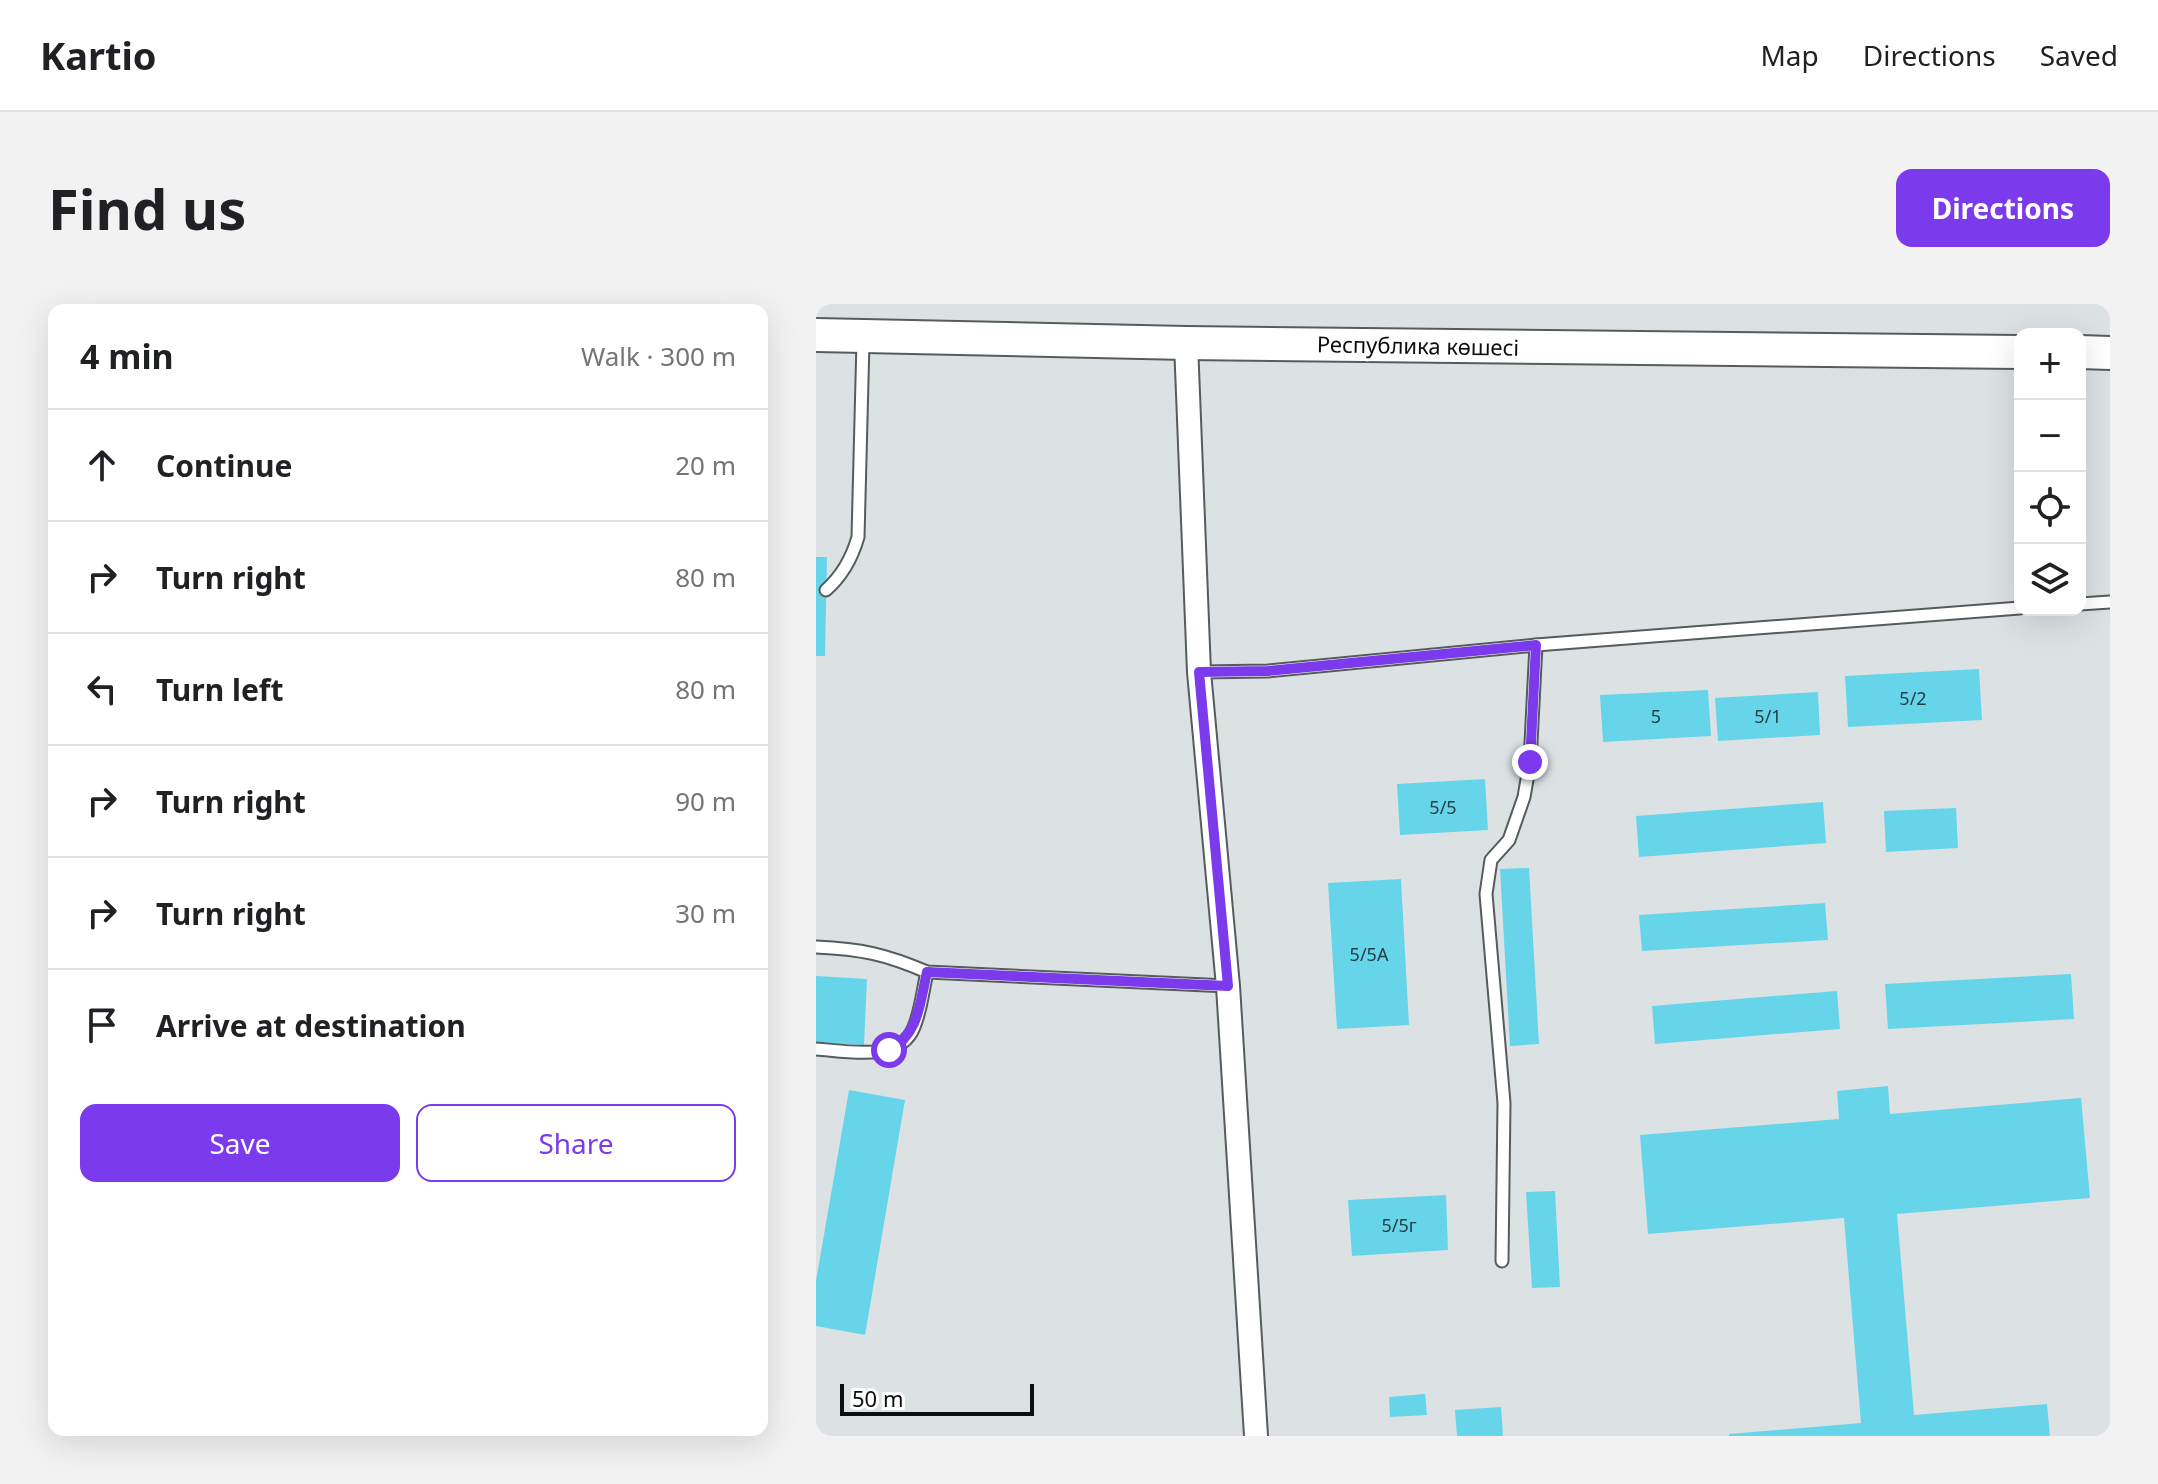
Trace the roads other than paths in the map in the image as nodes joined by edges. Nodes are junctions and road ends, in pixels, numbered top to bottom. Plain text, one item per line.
1 (816, 335) edge
2 (863, 336) junction
3 (1186, 343) junction
4 (2014, 352) edge
5 (2086, 352) edge
6 (2110, 353) edge
7 (826, 590) dead end
8 (2110, 602) edge
9 (2086, 604) edge
10 (2014, 608) edge
11 (1536, 645) junction
12 (1199, 672) junction
13 (816, 947) edge
14 (927, 972) junction
15 (1228, 986) junction
16 (816, 1049) edge
17 (1502, 1261) dead end
18 (1256, 1436) edge

1 - 2 main road, Республика көшесі
2 - 3 main road, Республика көшесі
2 - 7 lane
3 - 4 main road, Республика көшесі
3 - 12 street
5 - 6 main road
8 - 9 lane
10 - 11 lane
11 - 12 lane
11 - 17 lane
12 - 15 street
13 - 14 lane
14 - 15 lane
14 - 16 lane
15 - 18 street

